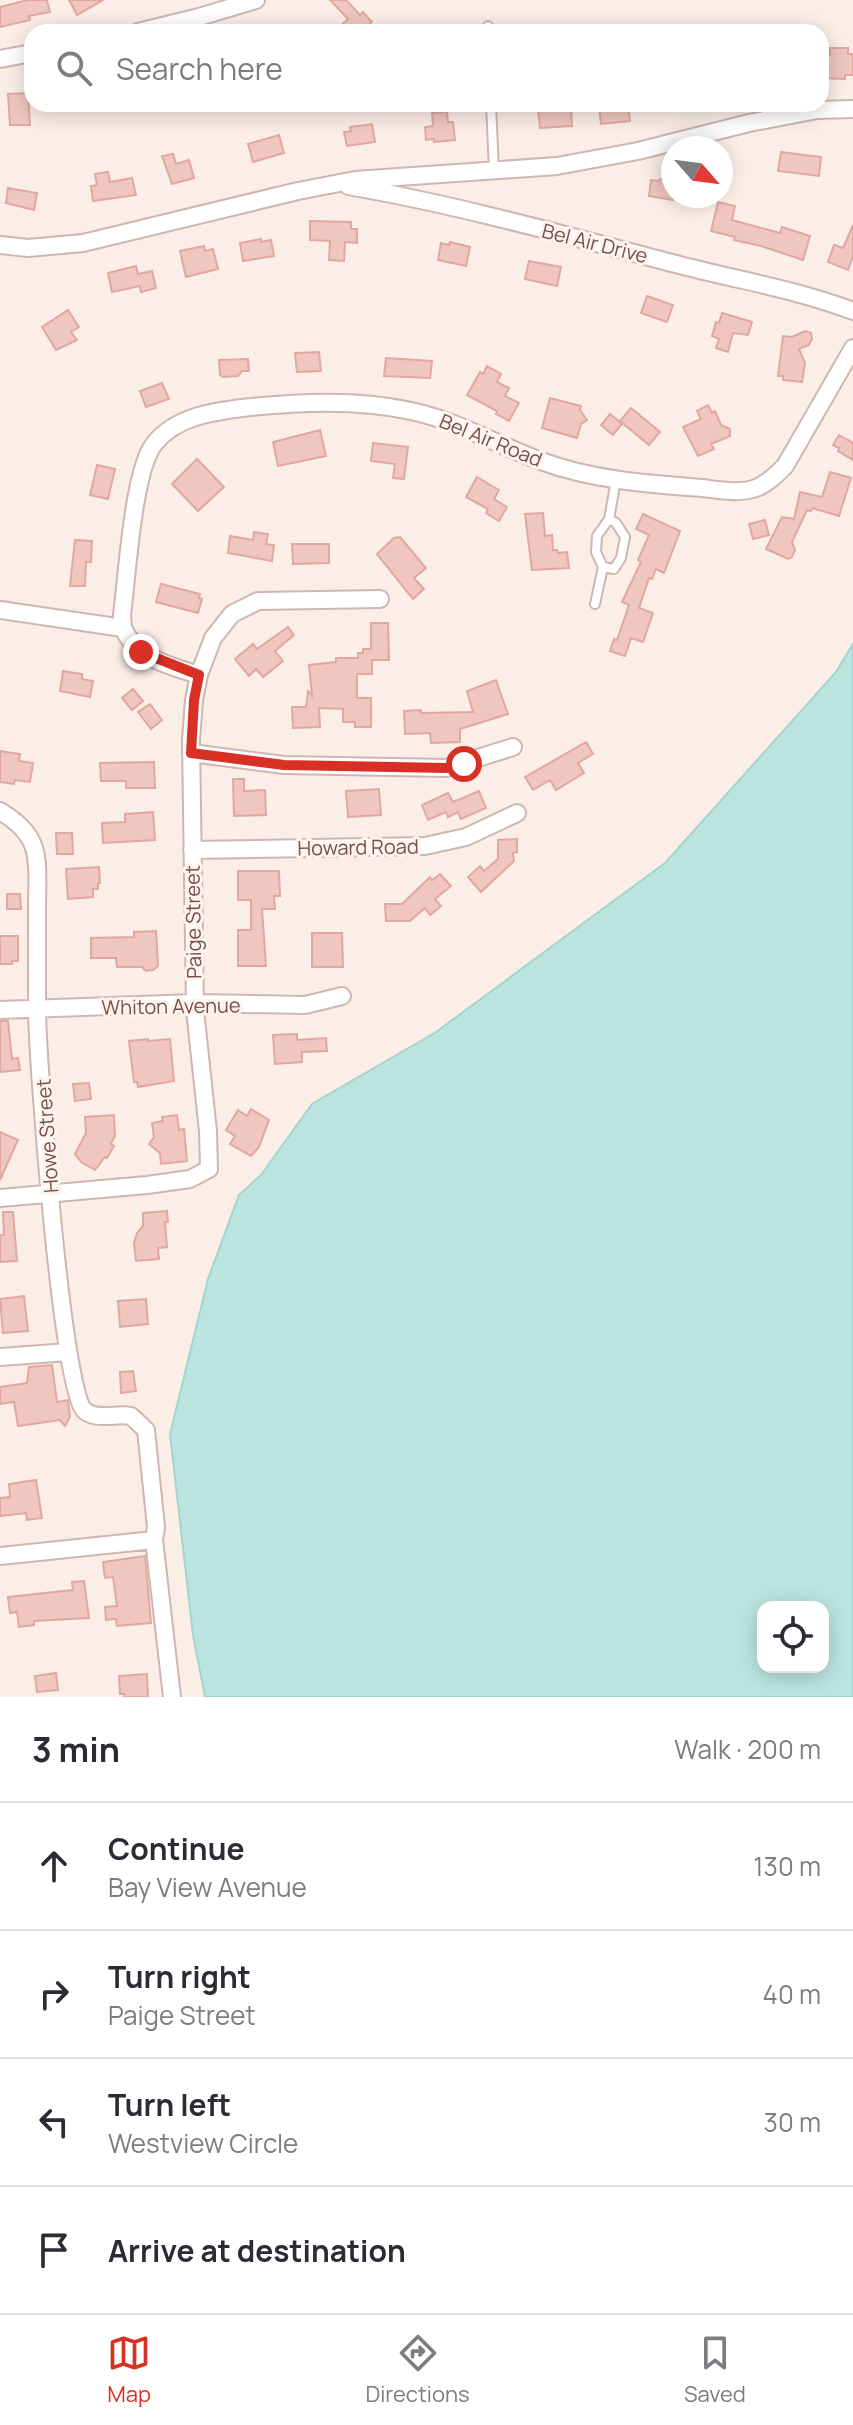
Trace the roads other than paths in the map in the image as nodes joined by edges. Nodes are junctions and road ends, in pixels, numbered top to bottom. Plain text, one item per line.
1 (256, 0) edge
2 (171, 24) edge
3 (24, 54) edge
4 (0, 59) edge
5 (853, 109) edge
6 (829, 110) edge
7 (491, 112) edge
8 (807, 112) edge
9 (494, 171) junction
10 (335, 184) junction
11 (0, 245) edge
12 (853, 311) edge
13 (853, 348) edge
14 (616, 479) junction
15 (609, 519) junction
16 (603, 567) junction
17 (380, 599) dead end
18 (595, 604) dead end
19 (0, 610) edge
20 (123, 628) junction
21 (199, 675) junction
22 (513, 747) dead end
23 (191, 753) junction
24 (0, 811) edge
25 (517, 813) dead end
26 (192, 850) junction
27 (342, 996) dead end
28 (195, 1003) junction
29 (0, 1010) edge
30 (37, 1010) junction
31 (51, 1192) junction
32 (0, 1198) edge
33 (68, 1352) junction
34 (0, 1357) edge
35 (154, 1540) junction
36 (0, 1556) edge
37 (172, 1697) edge

1 - 2 street
3 - 4 street
5 - 6 street
7 - 9 lane
8 - 9 street
9 - 10 street
10 - 11 street
10 - 12 street, Bel Air Drive
13 - 14 street, Bel Air Road
14 - 15 lane
14 - 20 street, Bel Air Road
15 - 16 lane
15 - 16 lane
16 - 18 lane
17 - 21 street, Paige Street
19 - 20 street
20 - 21 street
21 - 23 street, Paige Street
22 - 23 street
23 - 26 street, Paige Street
24 - 30 street, Howe Street
25 - 26 street, Howard Road
26 - 28 street, Paige Street
27 - 28 street, Whiton Avenue
28 - 30 street, Whiton Avenue
28 - 31 street, Paige Street
29 - 30 street, Whiton Avenue
30 - 31 street, Howe Street
31 - 32 street
31 - 33 street, Howe Street
33 - 34 street
33 - 35 street, Howe Street
35 - 36 street
35 - 37 street

